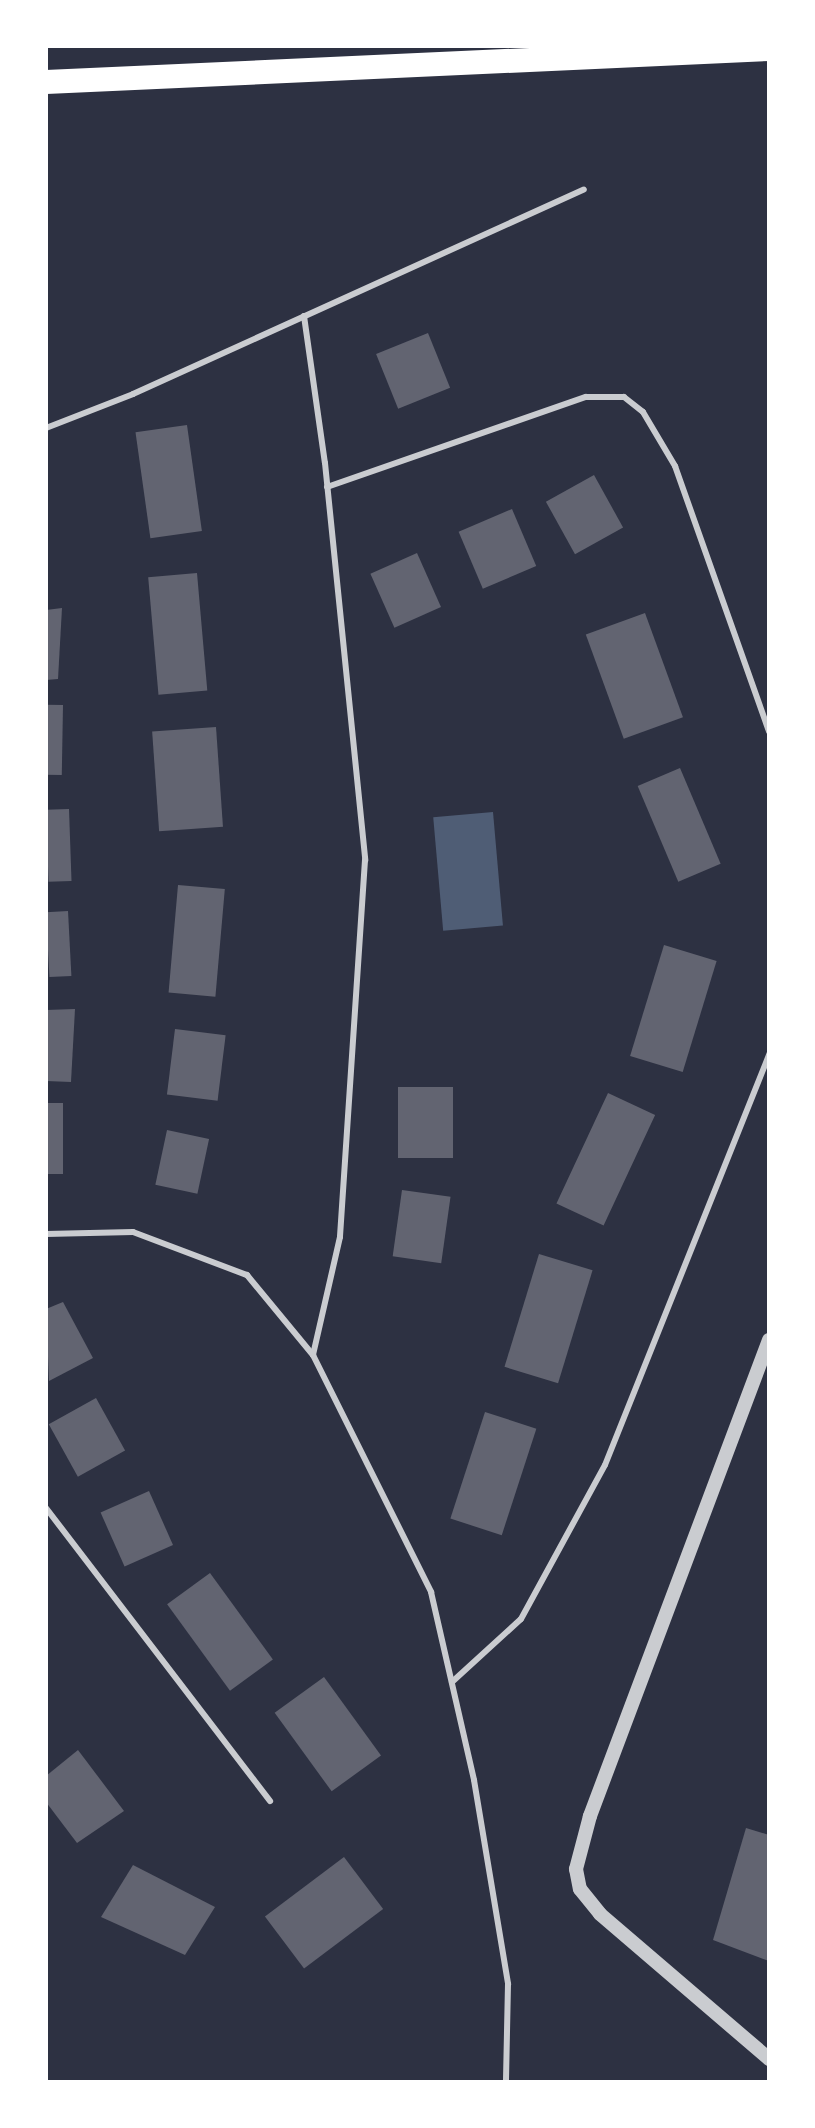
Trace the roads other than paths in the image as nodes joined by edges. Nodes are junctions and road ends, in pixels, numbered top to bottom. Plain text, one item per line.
1 (769, 49) edge
2 (46, 82) edge
3 (584, 189) dead end
4 (304, 316) junction
5 (46, 428) edge
6 (327, 487) junction
7 (769, 732) edge
8 (769, 1054) edge
9 (46, 1234) edge
10 (769, 1340) edge
11 (313, 1355) junction
12 (46, 1508) edge
13 (452, 1682) junction
14 (270, 1801) dead end
15 (769, 2059) edge
16 (506, 2082) edge

1 - 2 highway
3 - 4 lane
4 - 5 lane
4 - 6 lane
6 - 7 lane
6 - 11 lane
8 - 13 lane
9 - 11 lane
10 - 15 street
11 - 13 lane
12 - 14 lane
13 - 16 lane

